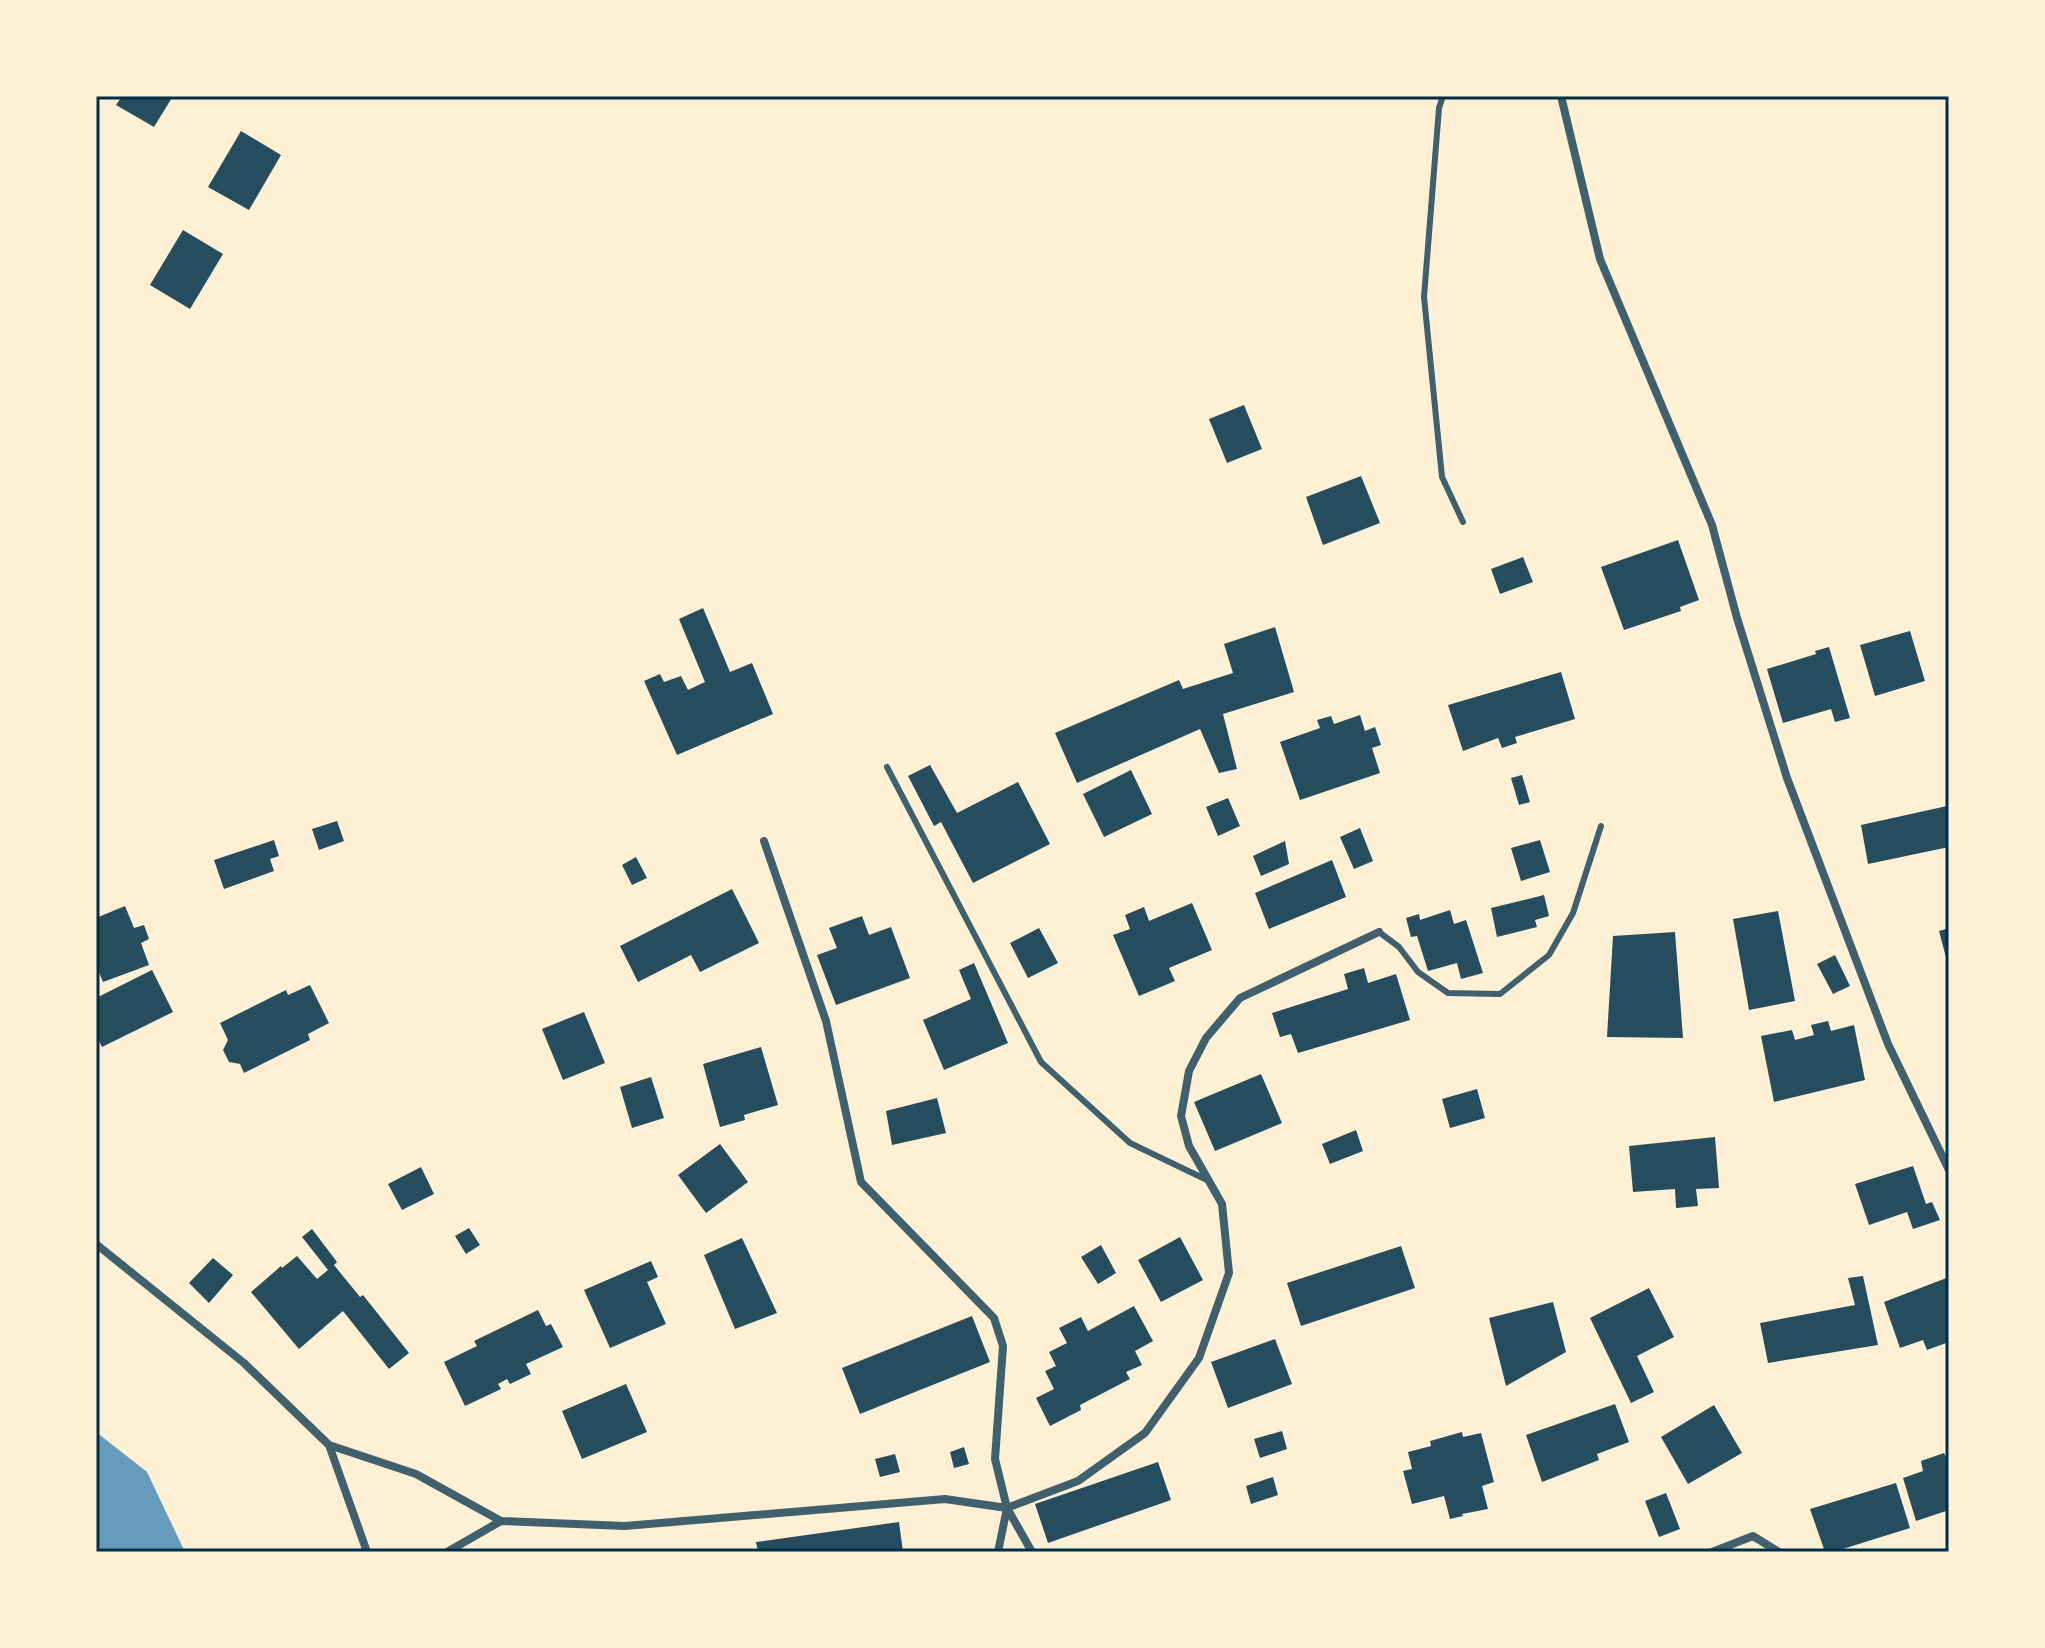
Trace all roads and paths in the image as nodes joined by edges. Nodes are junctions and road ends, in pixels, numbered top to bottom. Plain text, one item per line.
1 (1443, 96) edge
2 (1559, 97) edge
3 (1463, 522) dead end
4 (887, 767) dead end
5 (1601, 826) dead end
6 (764, 841) dead end
7 (1379, 932) joint
8 (1949, 1170) edge
9 (1207, 1180) junction
10 (96, 1244) edge
11 (329, 1445) junction
12 (1007, 1508) junction
13 (501, 1521) junction
14 (367, 1552) edge
15 (447, 1552) edge
16 (998, 1552) edge
17 (1032, 1552) edge
18 (1712, 1552) edge
19 (1779, 1552) edge

1 - 3 lane
2 - 8 street
4 - 9 lane
5 - 7 lane
6 - 12 street
7 - 9 street
9 - 12 street
10 - 11 street
11 - 13 street
11 - 14 street
12 - 13 street
12 - 16 street
12 - 17 street
13 - 15 street
18 - 19 street

